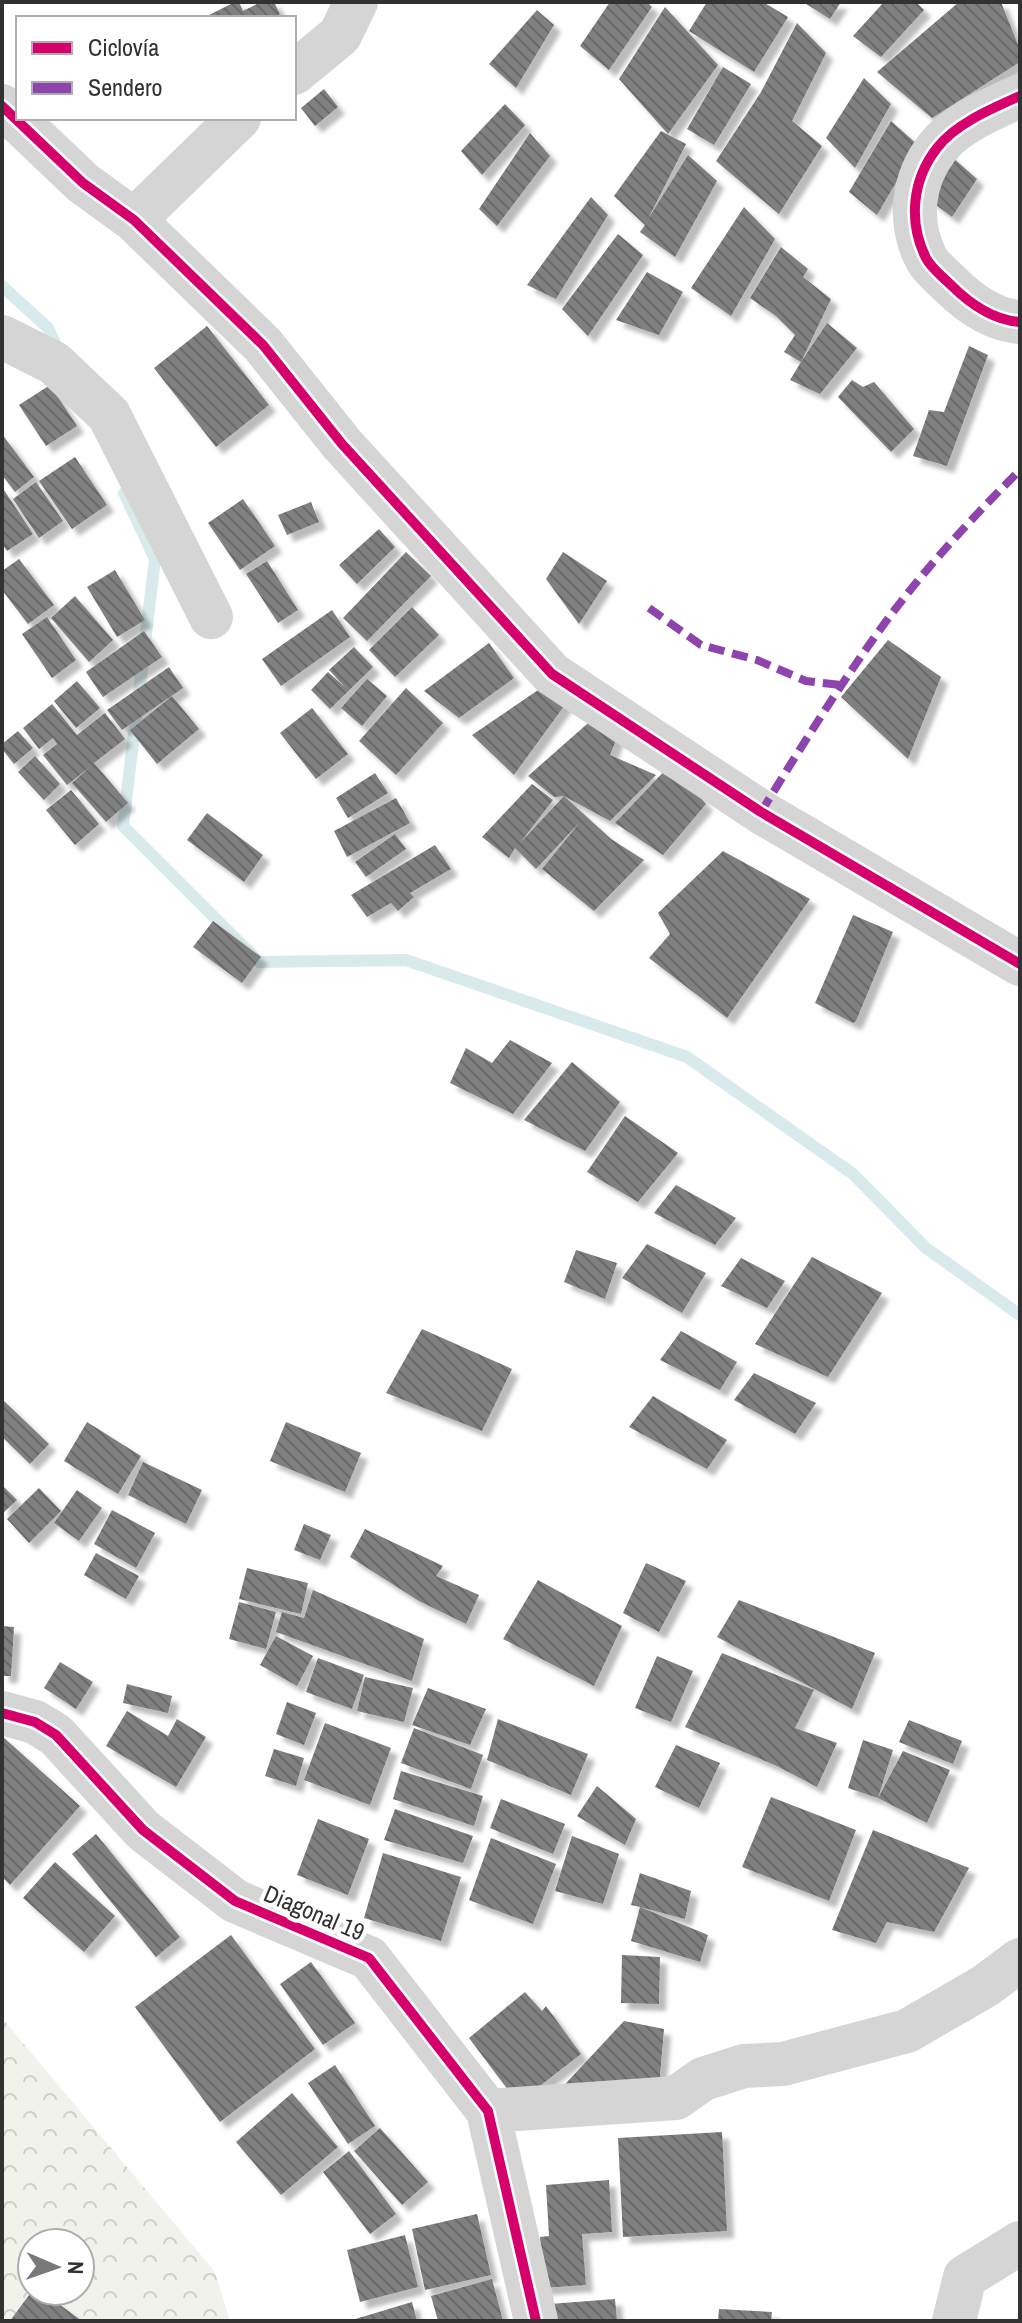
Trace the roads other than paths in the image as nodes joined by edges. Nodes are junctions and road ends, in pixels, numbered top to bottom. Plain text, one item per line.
1 (356, 2) edge
2 (296, 71) edge
3 (1020, 96) edge
4 (17, 120) edge
5 (237, 120) edge
6 (134, 220) junction
7 (1020, 322) edge
8 (2, 337) edge
9 (211, 617) dead end
10 (1020, 964) edge
11 (2, 1713) edge
12 (1020, 1960) edge
13 (488, 2111) junction
14 (1020, 2243) edge
15 (536, 2321) edge
16 (954, 2321) edge

1 - 2 street
3 - 7 street
4 - 6 street
5 - 6 street
6 - 10 street
8 - 9 street
11 - 13 street, Diagonal 19
12 - 13 street
13 - 15 street, Diagonal 19
14 - 16 street

